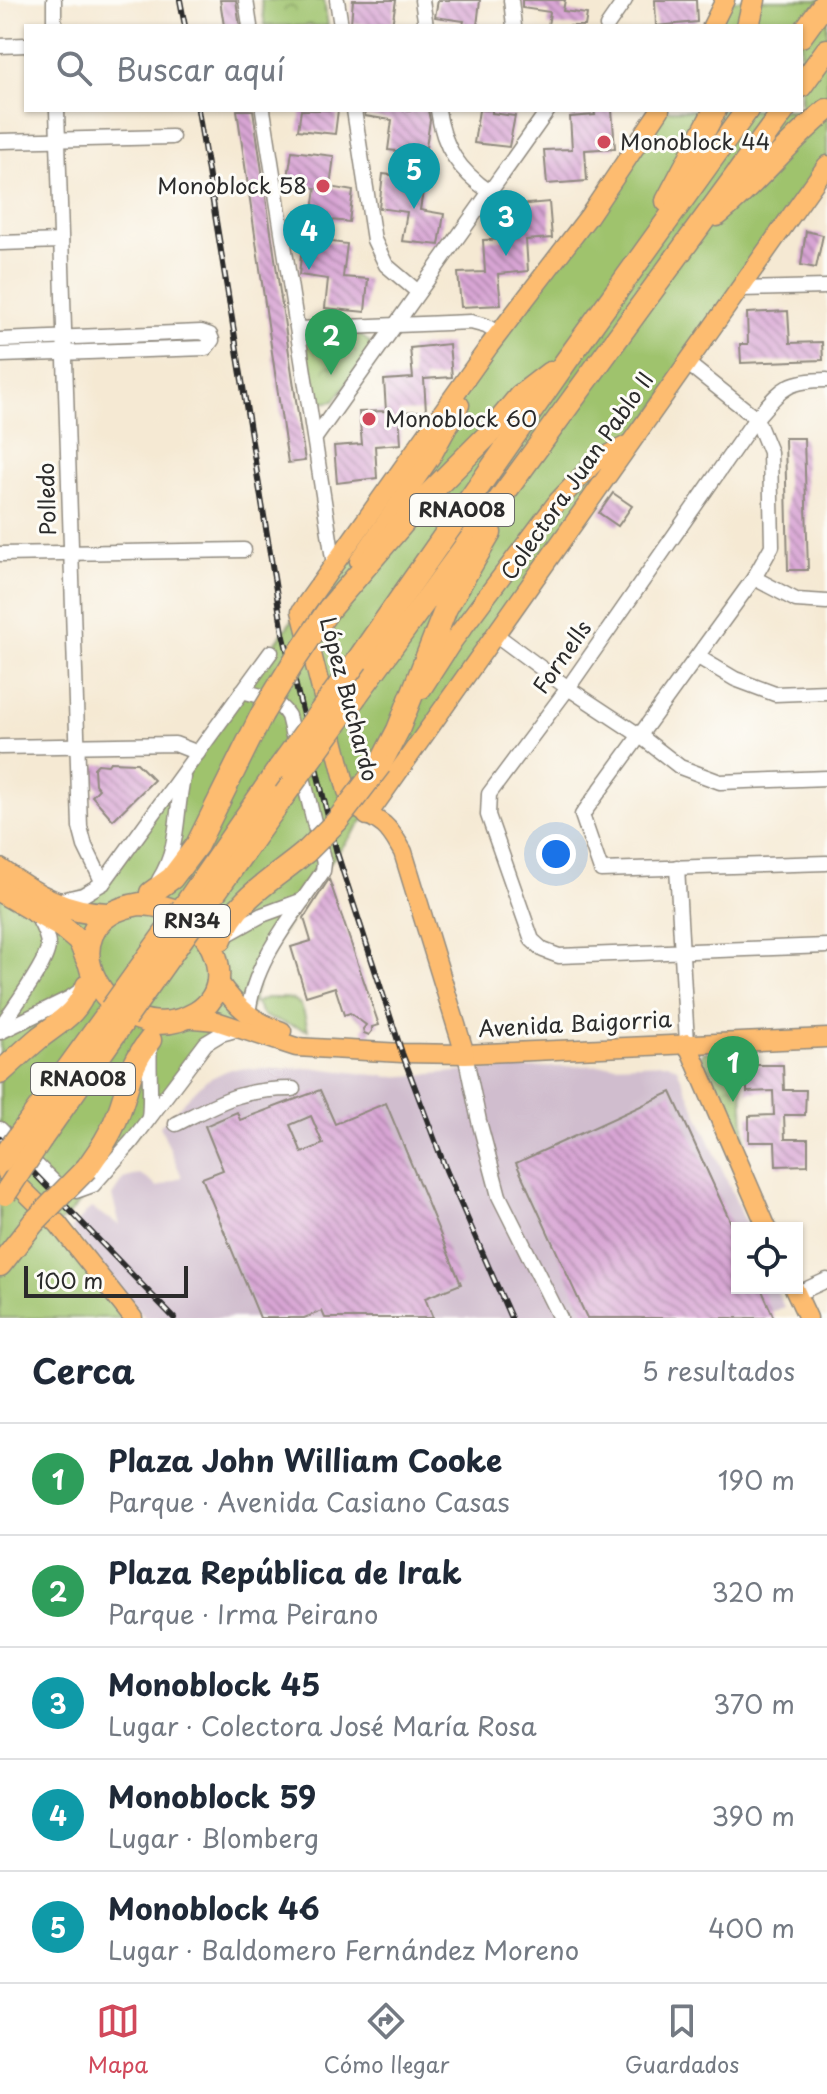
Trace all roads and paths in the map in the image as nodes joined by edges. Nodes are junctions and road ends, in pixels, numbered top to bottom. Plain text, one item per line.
1 (54, 0) edge
2 (246, 0) edge
3 (337, 0) edge
4 (422, 0) edge
5 (511, 0) edge
6 (625, 0) edge
7 (725, 0) edge
8 (754, 0) edge
9 (827, 0) edge
10 (54, 24) edge
11 (250, 24) edge
12 (341, 24) edge
13 (426, 24) edge
14 (514, 24) edge
15 (608, 24) edge
16 (713, 24) edge
17 (748, 24) edge
18 (803, 33) edge
19 (24, 45) edge
20 (0, 46) edge
21 (827, 50) edge
22 (803, 83) edge
23 (827, 110) edge
24 (57, 112) edge
25 (263, 112) edge
26 (354, 112) edge
27 (439, 112) edge
28 (547, 112) edge
29 (659, 112) edge
30 (714, 112) edge
31 (746, 112) edge
32 (783, 112) edge
33 (172, 137) dead end
34 (58, 139) junction
35 (0, 141) edge
36 (827, 165) edge
37 (490, 192) junction
38 (694, 233) junction
39 (61, 241) junction
40 (0, 243) edge
41 (641, 256) junction
42 (827, 287) edge
43 (739, 289) junction
44 (418, 292) junction
45 (396, 325) junction
46 (298, 329) junction
47 (0, 340) edge
48 (494, 340) junction
49 (64, 345) junction
50 (0, 355) edge
51 (567, 360) junction
52 (687, 363) junction
53 (827, 380) edge
54 (756, 418) junction
55 (315, 438) junction
56 (631, 443) junction
57 (504, 490) junction
58 (244, 550) dead end
59 (71, 553) junction
60 (0, 554) edge
61 (334, 565) junction
62 (754, 578) junction
63 (335, 601) junction
64 (827, 602) edge
65 (495, 634) junction
66 (271, 652) dead end
67 (698, 657) junction
68 (568, 688) junction
69 (242, 691) junction
70 (827, 692) edge
71 (398, 730) junction
72 (639, 735) junction
73 (77, 745) junction
74 (0, 747) edge
75 (198, 753) junction
76 (185, 769) junction
77 (827, 778) edge
78 (367, 816) junction
79 (827, 863) edge
80 (677, 867) junction
81 (0, 870) edge
82 (103, 883) junction
83 (0, 891) edge
84 (151, 893) junction
85 (304, 900) junction
86 (42, 908) junction
87 (118, 910) junction
88 (190, 913) junction
89 (827, 946) edge
90 (218, 949) junction
91 (682, 952) junction
92 (88, 971) junction
93 (219, 982) junction
94 (177, 1019) junction
95 (243, 1022) junction
96 (0, 1030) edge
97 (827, 1038) edge
98 (150, 1040) junction
99 (687, 1043) junction
100 (465, 1054) junction
101 (0, 1073) edge
102 (293, 1089) dead end
103 (149, 1119) junction
104 (176, 1124) dead end
105 (0, 1129) edge
106 (33, 1134) junction
107 (0, 1165) edge
108 (90, 1176) junction
109 (2, 1198) edge
110 (764, 1222) edge
111 (2, 1264) edge
112 (827, 1280) edge
113 (803, 1288) edge
114 (796, 1294) edge
115 (133, 1318) edge
116 (560, 1318) edge
117 (808, 1318) edge

1 - 10 street
2 - 11 street
3 - 12 street
4 - 13 street
5 - 14 street
6 - 15 street
7 - 16 main road
8 - 17 highway
9 - 18 highway
19 - 20 street
21 - 22 highway
23 - 38 highway, RNA008
24 - 34 street, Polledo
25 - 46 street
26 - 44 street
27 - 37 street
28 - 37 street
29 - 48 main road
30 - 41 highway
31 - 41 highway, RNA008
32 - 38 highway, RNA008
33 - 34 street
34 - 35 street
34 - 39 street, Polledo
36 - 43 main road, Colectora Juan Pablo II
37 - 44 street
38 - 57 highway, RNA008
39 - 40 street
39 - 49 street, Polledo
41 - 51 highway, RNA008
42 - 43 street
43 - 52 main road, Colectora Juan Pablo II
44 - 45 street
45 - 46 street
45 - 48 street
45 - 55 street
46 - 55 street
47 - 49 street
48 - 61 main road
48 - 63 main road
49 - 49 street
49 - 50 street
49 - 59 street, Polledo
51 - 63 highway
51 - 88 highway, RNA008, bridge
52 - 54 street
52 - 56 main road, Colectora Juan Pablo II
53 - 54 street, Fornells
54 - 62 street
54 - 68 street, Fornells
55 - 61 street
56 - 65 main road, Colectora Juan Pablo II
56 - 71 main road
57 - 71 highway
57 - 88 highway, RNA008, bridge
58 - 59 street
59 - 60 street
59 - 73 street, Polledo
61 - 78 main road, López Buchardo
62 - 64 street
62 - 67 street
63 - 84 highway, bridge
65 - 68 street
65 - 78 main road, Colectora Juan Pablo II
66 - 69 street
67 - 70 street
67 - 72 street
68 - 72 street
68 - 91 street, Fornells
69 - 75 street
69 - 85 street
71 - 90 highway, bridge
72 - 77 street
72 - 80 street
73 - 74 street
73 - 75 street
73 - 82 street, Polledo
75 - 76 street
76 - 82 street
76 - 84 street
78 - 100 main road, López Buchardo
79 - 80 street
80 - 91 street
81 - 86 highway, RN34
82 - 86 street
83 - 86 highway, RN34
84 - 87 street
85 - 90 street
85 - 95 street
86 - 87 highway, RN34
86 - 92 highway, RN34
86 - 96 street
87 - 90 highway, RN34
87 - 92 highway
88 - 106 highway, RNA008, bridge
89 - 91 street
90 - 93 highway, RN34
91 - 99 street
92 - 94 highway, RN34
92 - 96 street
92 - 101 highway
93 - 94 highway
93 - 95 main road
94 - 95 main road, Avenida Baigorria
94 - 98 street
95 - 100 main road, Avenida Baigorria
95 - 103 street
97 - 99 main road, Avenida Baigorria
98 - 103 street
98 - 108 highway
99 - 100 main road, Avenida Baigorria
99 - 110 main road
100 - 116 street
102 - 104 street
103 - 108 street
105 - 108 street
106 - 107 highway, RNA008, bridge
106 - 109 highway, RNA008, bridge
107 - 115 main road
108 - 111 highway, bridge
112 - 113 street
114 - 117 main road

